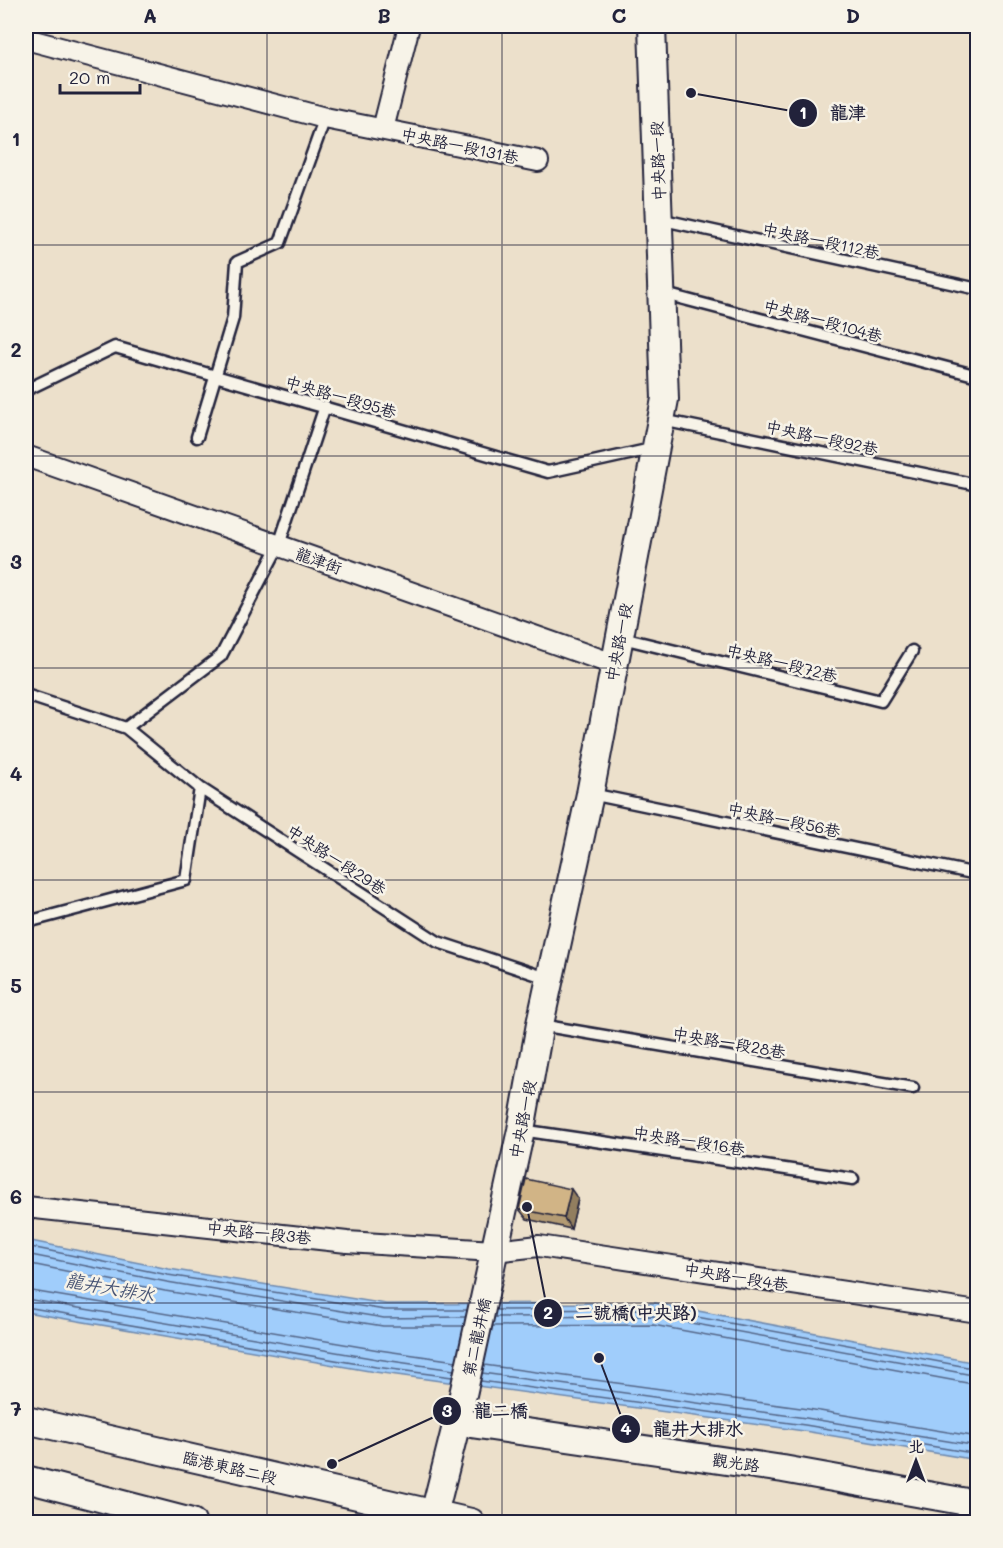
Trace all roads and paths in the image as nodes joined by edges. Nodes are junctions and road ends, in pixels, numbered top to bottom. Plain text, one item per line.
1 (409, 26) edge
2 (652, 26) edge
3 (26, 39) edge
4 (325, 118) junction
5 (383, 129) junction
6 (538, 161) dead end
7 (659, 219) junction
8 (978, 289) edge
9 (662, 293) junction
10 (217, 376) junction
11 (978, 376) edge
12 (26, 390) edge
13 (325, 406) junction
14 (662, 420) junction
15 (197, 437) dead end
16 (656, 448) junction
17 (26, 456) edge
18 (978, 485) edge
19 (279, 545) junction
20 (618, 637) junction
21 (912, 651) dead end
22 (613, 664) junction
23 (26, 695) edge
24 (126, 728) junction
25 (200, 788) junction
26 (590, 794) junction
27 (972, 873) dead end
28 (26, 909) edge
29 (550, 979) junction
30 (540, 1024) junction
31 (913, 1088) dead end
32 (521, 1130) junction
33 (853, 1179) dead end
34 (26, 1207) edge
35 (494, 1251) junction
36 (978, 1312) edge
37 (26, 1420) edge
38 (458, 1422) junction
39 (26, 1479) edge
40 (978, 1504) edge
41 (433, 1518) edge
42 (192, 1522) edge
43 (471, 1522) edge

1 - 5 street
2 - 7 street, 中央路一段
3 - 4 street, 中央路一段131巷
4 - 5 street, 中央路一段131巷
4 - 10 lane
5 - 6 street, 中央路一段131巷
7 - 8 lane, 中央路一段112巷
7 - 9 street, 中央路一段
9 - 11 lane, 中央路一段104巷
9 - 14 street, 中央路一段
10 - 12 lane, 中央路一段95巷
10 - 13 lane, 中央路一段95巷
10 - 15 lane
13 - 16 lane, 中央路一段95巷
13 - 19 lane
14 - 16 street, 中央路一段
14 - 18 lane, 中央路一段92巷
16 - 20 street, 中央路一段
17 - 19 street, 龍津街
19 - 22 street, 龍津街
19 - 24 lane
20 - 21 lane, 中央路一段72巷
20 - 22 street, 中央路一段
22 - 26 street, 中央路一段
23 - 24 lane
24 - 25 lane, 中央路一段29巷
25 - 28 lane
25 - 29 lane, 中央路一段29巷
26 - 27 lane, 中央路一段56巷
26 - 29 street, 中央路一段
29 - 30 street, 中央路一段
30 - 31 lane, 中央路一段28巷
30 - 32 street, 中央路一段
32 - 33 lane, 中央路一段16巷
32 - 35 street, 中央路一段
34 - 35 street, 中央路一段3巷
35 - 36 street, 中央路一段4巷
35 - 38 street, 第二龍井橋
37 - 41 street, 臨港東路二段
38 - 40 street, 觀光路
38 - 41 street
39 - 42 street
41 - 43 street, 臨港東路二段

